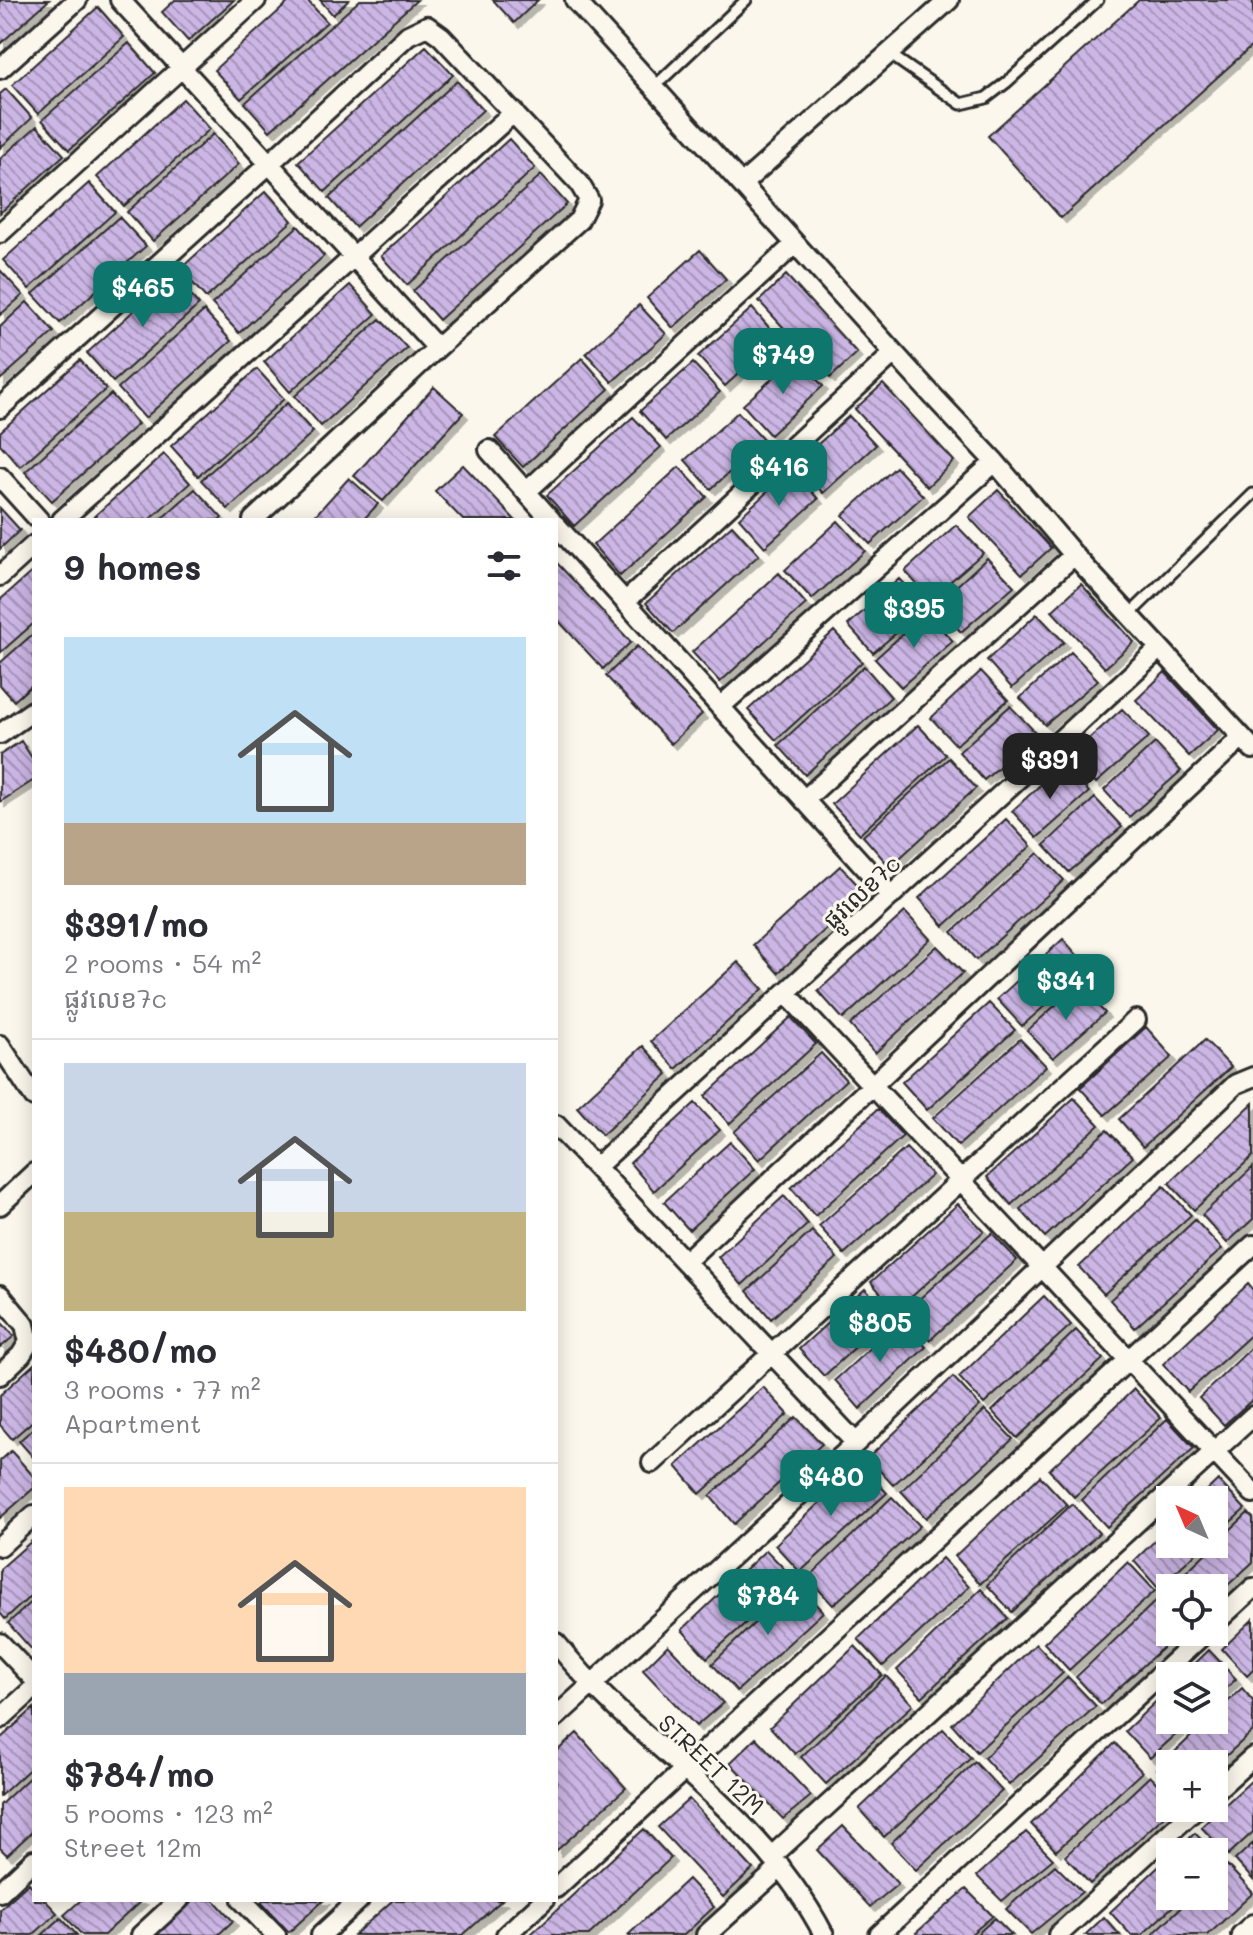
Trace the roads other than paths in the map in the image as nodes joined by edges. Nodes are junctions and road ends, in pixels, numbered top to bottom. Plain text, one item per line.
1 (77, 0) edge
2 (120, 0) edge
3 (256, 0) edge
4 (575, 0) edge
5 (746, 0) edge
6 (949, 0) edge
7 (1098, 0) edge
8 (888, 53) junction
9 (182, 67) junction
10 (0, 69) edge
11 (654, 87) junction
12 (514, 112) junction
13 (269, 164) junction
14 (742, 184) junction
15 (0, 233) edge
16 (795, 244) junction
17 (354, 256) junction
18 (437, 348) junction
19 (894, 353) junction
20 (0, 408) edge
21 (489, 450) dead end
22 (995, 462) junction
23 (0, 477) edge
24 (526, 492) junction
25 (1253, 494) edge
26 (37, 518) edge
27 (64, 518) edge
28 (255, 518) edge
29 (549, 518) edge
30 (558, 527) edge
31 (32, 547) edge
32 (1074, 555) junction
33 (0, 576) edge
34 (625, 602) junction
35 (1130, 614) junction
36 (1159, 649) junction
37 (720, 707) junction
38 (32, 711) edge
39 (0, 734) edge
40 (1248, 743) edge
41 (804, 800) junction
42 (891, 896) junction
43 (786, 993) junction
44 (1136, 1020) dead end
45 (0, 1045) edge
46 (1253, 1077) edge
47 (872, 1085) junction
48 (32, 1094) edge
49 (558, 1127) edge
50 (596, 1167) junction
51 (32, 1175) edge
52 (961, 1180) junction
53 (0, 1205) edge
54 (1253, 1245) edge
55 (685, 1262) junction
56 (1042, 1267) junction
57 (0, 1295) edge
58 (772, 1354) junction
59 (1128, 1360) junction
60 (0, 1375) edge
61 (1253, 1416) edge
62 (856, 1443) junction
63 (1214, 1452) junction
64 (652, 1463) dead end
65 (1253, 1493) edge
66 (32, 1517) edge
67 (0, 1546) edge
68 (1253, 1588) edge
69 (1228, 1611) edge
70 (0, 1643) edge
71 (558, 1645) edge
72 (1191, 1646) edge
73 (32, 1677) edge
74 (592, 1684) junction
75 (32, 1690) edge
76 (558, 1715) edge
77 (0, 1719) edge
78 (1253, 1757) edge
79 (684, 1769) junction
80 (1228, 1779) edge
81 (1182, 1822) edge
82 (32, 1862) edge
83 (777, 1862) junction
84 (558, 1886) edge
85 (0, 1892) edge
86 (177, 1902) edge
87 (244, 1902) edge
88 (357, 1902) edge
89 (542, 1902) edge
90 (1253, 1924) edge
91 (822, 1934) edge
92 (141, 1935) edge
93 (276, 1935) edge
94 (321, 1935) edge
95 (506, 1935) edge
96 (706, 1935) edge
97 (879, 1935) edge
98 (1058, 1935) edge
99 (1241, 1935) edge

1 - 10 street
2 - 9 street
3 - 9 street
4 - 11 street
5 - 11 lane
6 - 8 street
7 - 8 lane
8 - 14 street
9 - 13 street
9 - 15 street
11 - 14 street
12 - 13 street
12 - 17 street
12 - 18 street
13 - 17 street
13 - 20 street
14 - 16 street
16 - 19 street
16 - 24 street
17 - 18 street
17 - 27 street
18 - 28 street
19 - 22 street
19 - 34 street
21 - 24 street
22 - 32 street
22 - 37 street
23 - 26 street
24 - 29 street
25 - 35 lane
30 - 34 street
31 - 33 street
32 - 35 street
32 - 41 street
34 - 37 street
35 - 36 street
36 - 40 street
36 - 42 street, ផ្លូវលេខ7c
37 - 41 street
38 - 39 street
40 - 47 street
41 - 42 street
42 - 43 street, ផ្លូវលេខ7c
43 - 47 street
43 - 50 street, ផ្លូវលេខ7c
44 - 52 street
45 - 48 street
46 - 56 street
47 - 52 street
47 - 55 street
49 - 50 street
50 - 55 street
51 - 53 street
52 - 56 street
52 - 58 street
54 - 59 street
55 - 58 street
56 - 59 street
56 - 62 street
57 - 60 street
58 - 62 street
58 - 64 street
59 - 63 street
59 - 79 street
61 - 63 street
62 - 74 street
63 - 65 street
63 - 83 street
66 - 67 street
68 - 69 street
70 - 73 street
71 - 74 street, STREET 12M
72 - 97 street
74 - 76 street
74 - 79 street, STREET 12M
75 - 77 street
78 - 80 street
79 - 83 street, STREET 12M
79 - 84 street
81 - 98 street
82 - 85 street
83 - 91 street, STREET 12M
83 - 96 street
86 - 92 street
87 - 93 street
88 - 94 street
89 - 95 street
90 - 99 street

